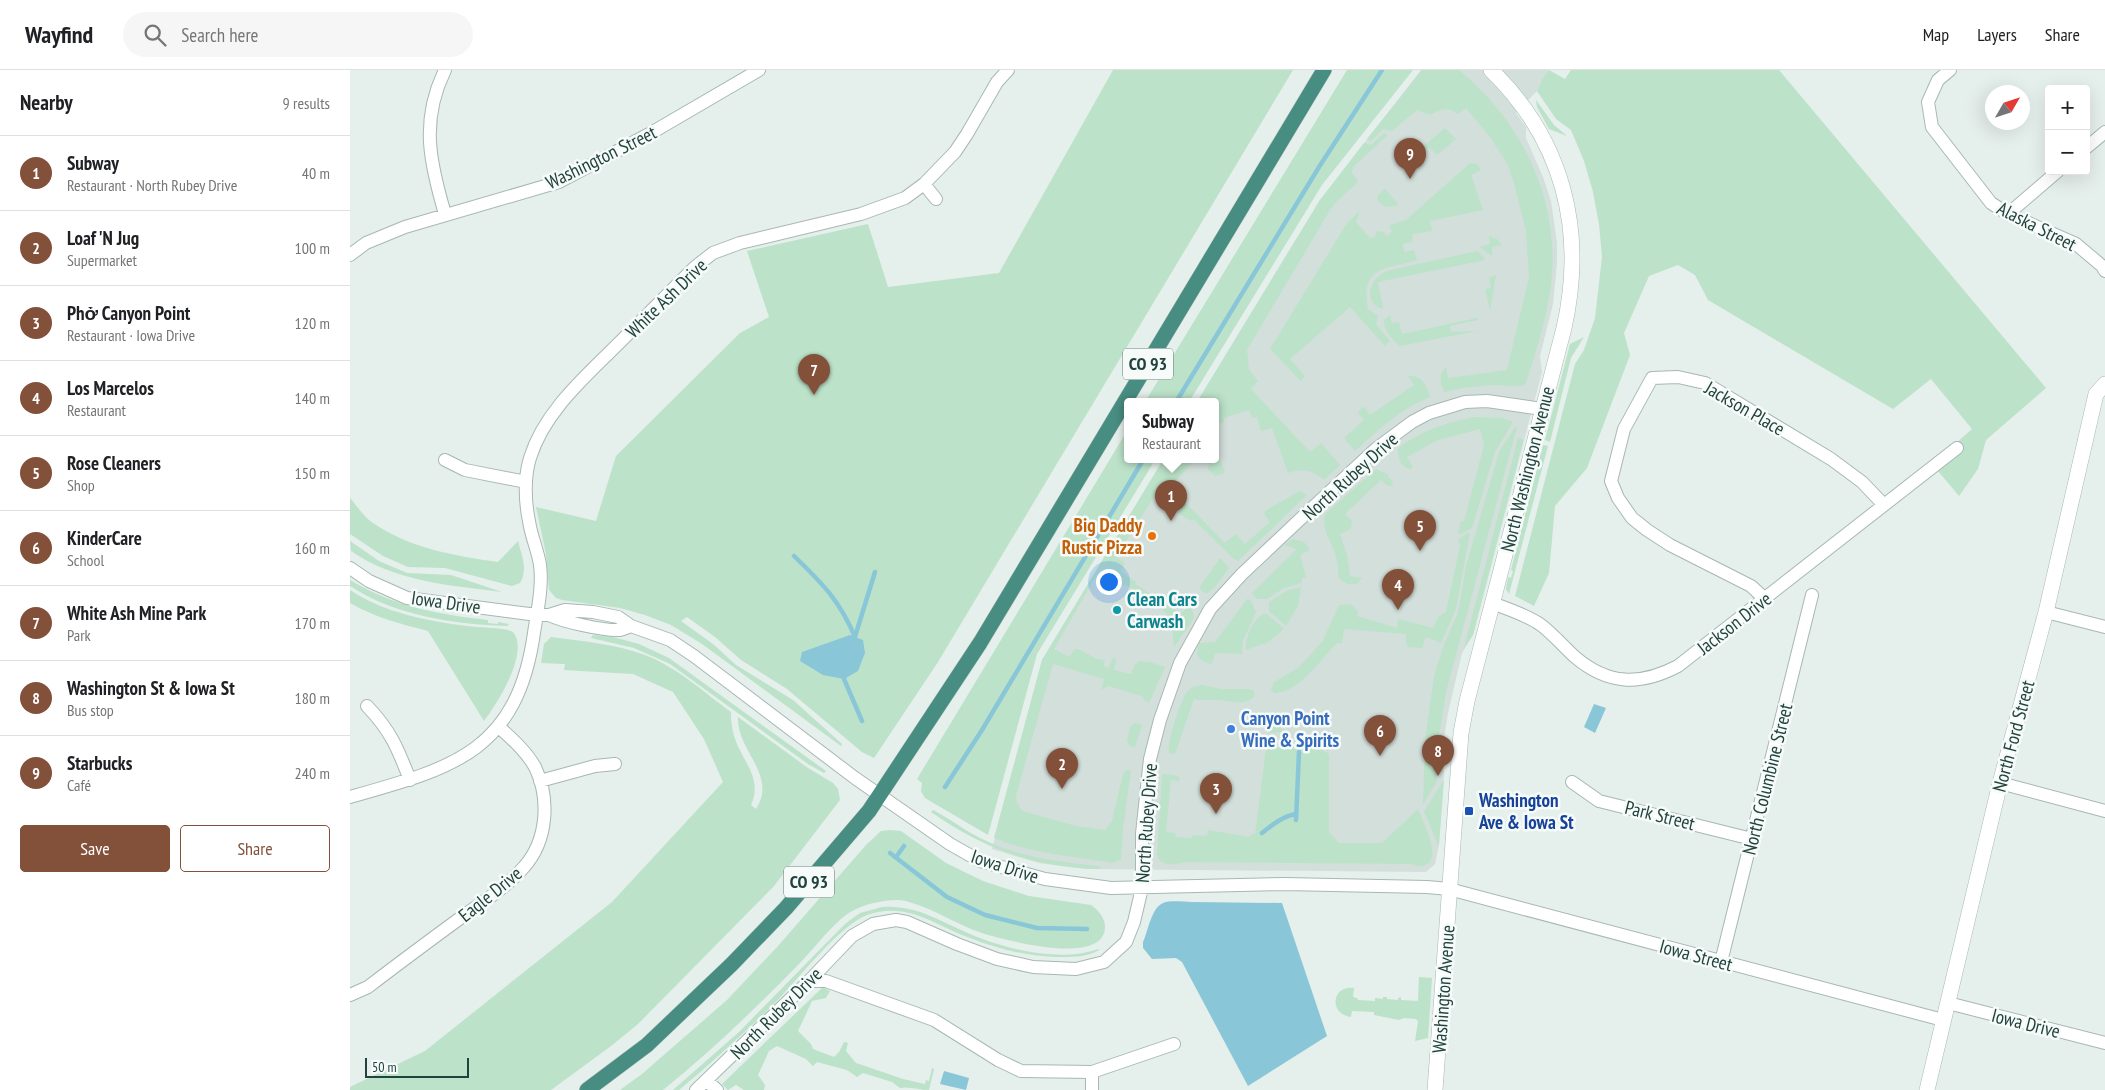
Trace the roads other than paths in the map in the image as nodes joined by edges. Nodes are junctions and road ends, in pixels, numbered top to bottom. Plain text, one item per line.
1 (445, 70) edge
2 (759, 70) edge
3 (1008, 70) edge
4 (1324, 70) edge
5 (1491, 70) edge
6 (1950, 70) edge
7 (2105, 132) edge
8 (2090, 145) edge
9 (2053, 175) edge
10 (924, 184) junction
11 (936, 199) dead end
12 (445, 214) junction
13 (2008, 214) junction
14 (350, 255) edge
15 (2105, 271) edge
16 (2105, 384) edge
17 (1127, 398) edge
18 (1124, 403) edge
19 (1542, 409) junction
20 (1957, 448) dead end
21 (445, 460) dead end
22 (526, 482) junction
23 (1884, 505) junction
24 (350, 568) edge
25 (1812, 595) dead end
26 (1765, 599) junction
27 (1492, 603) junction
28 (2046, 612) junction
29 (543, 615) junction
30 (2105, 627) edge
31 (367, 706) dead end
32 (499, 728) junction
33 (615, 764) dead end
34 (410, 780) junction
35 (540, 781) junction
36 (1572, 782) dead end
37 (2000, 784) junction
38 (880, 794) junction
39 (350, 797) edge
40 (2105, 811) edge
41 (1752, 839) junction
42 (1142, 888) junction
43 (1449, 889) junction
44 (1721, 962) junction
45 (809, 981) junction
46 (350, 995) edge
47 (1948, 1003) junction
48 (1943, 1020) junction
49 (2105, 1042) edge
50 (1174, 1044) dead end
51 (1092, 1072) junction
52 (707, 1081) junction
53 (587, 1090) edge
54 (696, 1090) edge
55 (717, 1090) edge
56 (1092, 1090) edge
57 (1435, 1090) edge
58 (1927, 1090) edge

1 - 12 street
2 - 12 street, Washington Street
3 - 10 street, White Ash Drive
4 - 17 highway, CO 93
5 - 19 street, North Washington Avenue
6 - 13 street, Alaska Street
7 - 8 street
9 - 13 street
10 - 11 street
10 - 22 street, White Ash Drive
12 - 14 street, Washington Street
13 - 15 street, Alaska Street
16 - 28 street, North Ford Street
18 - 38 highway, CO 93
19 - 27 street, North Washington Avenue
19 - 42 street, North Rubey Drive
20 - 23 street, Jackson Drive
21 - 22 street
22 - 29 street, White Ash Drive
23 - 26 street, Jackson Drive
23 - 26 street, Jackson Place
24 - 29 street, Iowa Drive
25 - 41 street, North Columbine Street
26 - 27 street, Jackson Drive
27 - 43 street, North Washington Avenue
28 - 30 street
28 - 37 street, North Ford Street
29 - 32 street, White Ash Drive
29 - 38 street, Iowa Drive
31 - 34 street
32 - 34 street
32 - 35 street, Eagle Drive
33 - 35 street
34 - 39 street
35 - 46 street, Eagle Drive
36 - 41 street, Park Street
37 - 40 street
37 - 47 street, North Ford Street
38 - 42 street, Iowa Drive
38 - 53 highway, CO 93
41 - 44 street, North Columbine Street
42 - 43 street, Iowa Drive
42 - 45 street, North Rubey Drive
43 - 44 street, Iowa Street
43 - 57 street, Washington Avenue
44 - 48 street, Iowa Street
45 - 51 street
45 - 52 street, North Rubey Drive
47 - 48 street, North Ford Street
47 - 49 street, Iowa Drive
48 - 58 street, North Ford Street
50 - 51 street
51 - 56 street
52 - 54 street, North Rubey Drive
52 - 55 street

